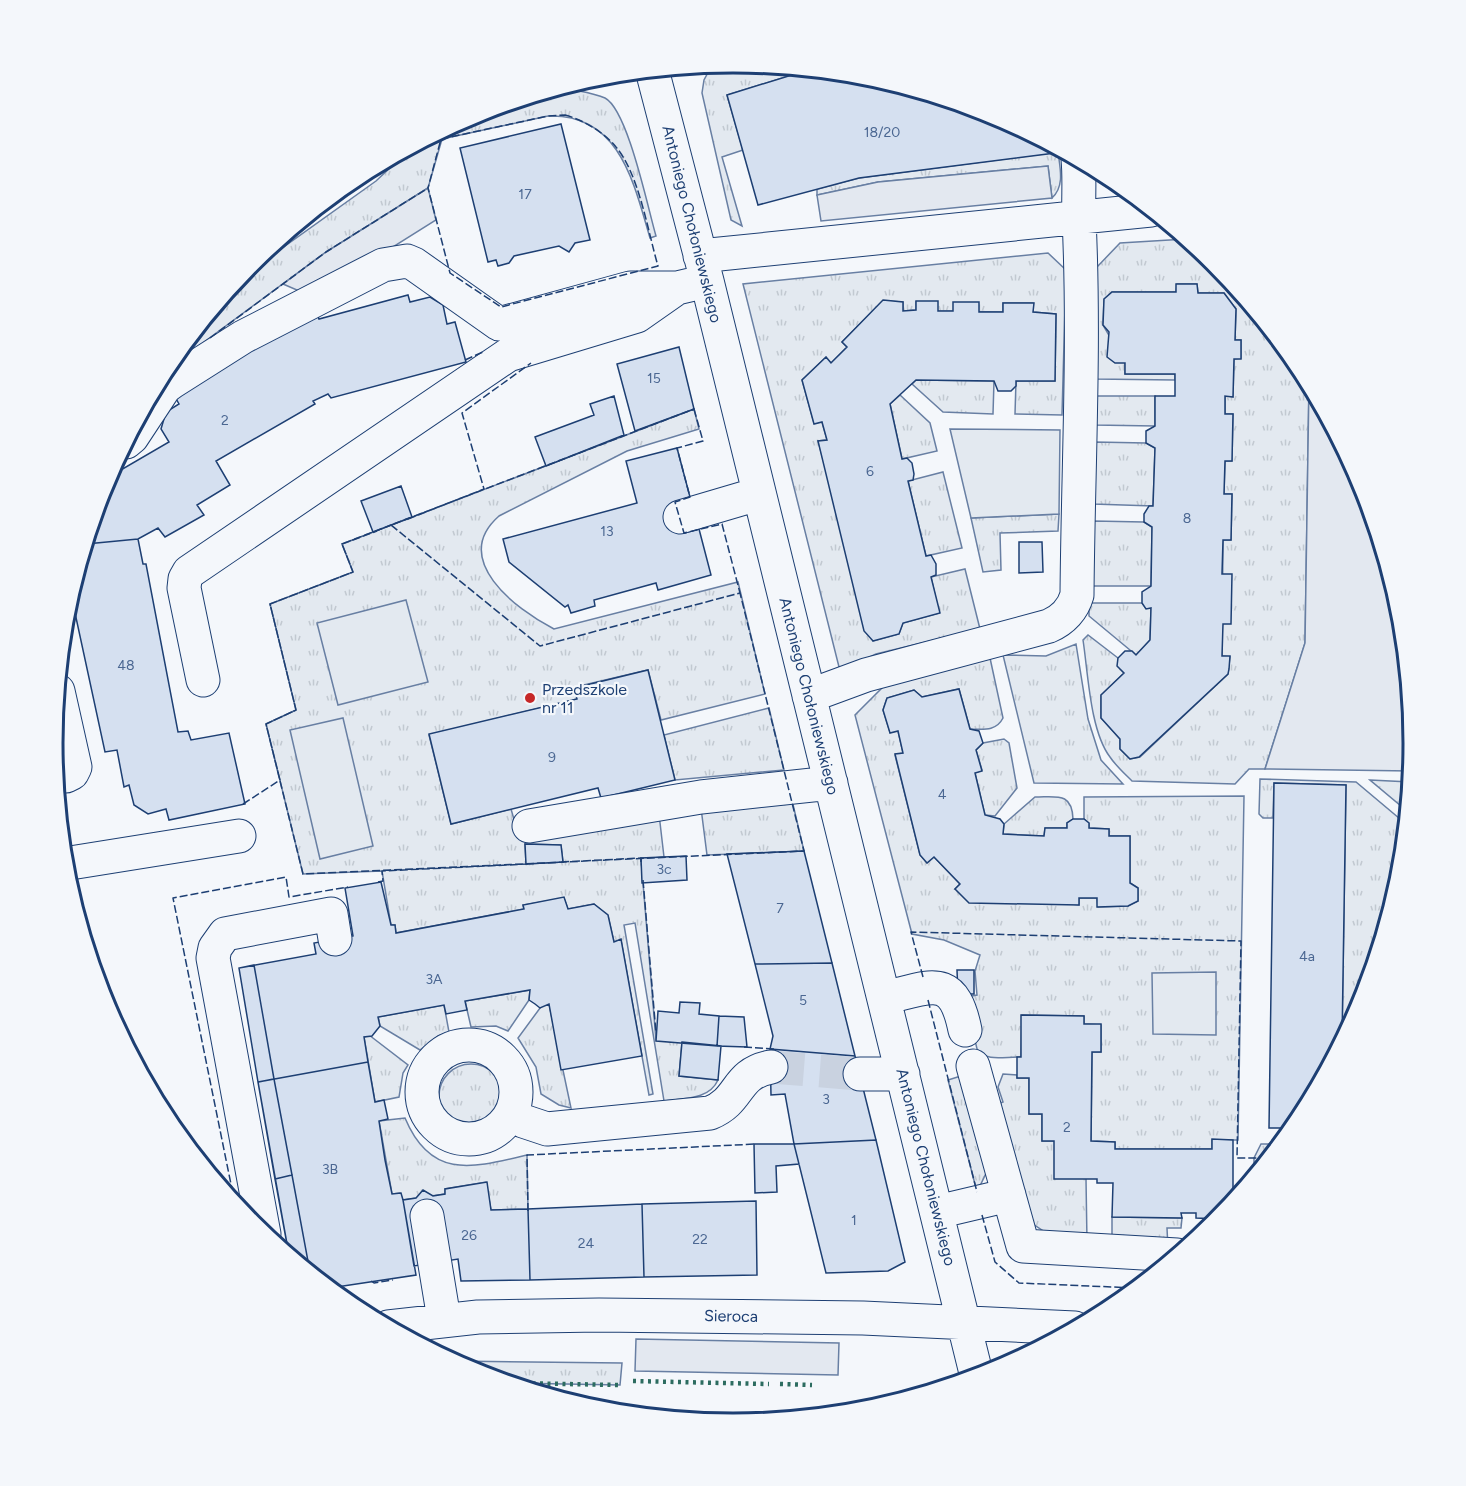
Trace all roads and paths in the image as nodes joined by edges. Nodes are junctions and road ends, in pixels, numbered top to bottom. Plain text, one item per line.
1 (654, 78) edge
2 (1079, 170) edge
3 (1141, 211) edge
4 (1078, 216) junction
5 (695, 275) junction
6 (167, 386) edge
7 (758, 494) junction
8 (680, 517) dead end
9 (203, 680) dead end
10 (809, 696) junction
11 (64, 716) edge
12 (64, 775) edge
13 (831, 783) junction
14 (529, 826) dead end
15 (239, 836) dead end
16 (74, 862) edge
17 (335, 939) dead end
18 (884, 998) junction
19 (965, 1030) dead end
20 (771, 1066) tunnel mouth
21 (973, 1066) dead end
22 (860, 1074) tunnel mouth
23 (903, 1074) junction
24 (512, 1113) dead end
25 (1009, 1195) junction
26 (937, 1212) junction
27 (427, 1216) dead end
28 (261, 1219) edge
29 (1166, 1254) edge
30 (444, 1319) junction
31 (962, 1322) junction
32 (402, 1325) edge
33 (1060, 1327) edge
34 (974, 1367) edge

1 - 5 street, Antoniego Chołoniewskiego
2 - 4 street
3 - 4 street
4 - 5 street
4 - 10 street
5 - 6 street
5 - 7 street, Antoniego Chołoniewskiego
5 - 9 street
7 - 8 street
7 - 10 street, Antoniego Chołoniewskiego
10 - 13 street, Antoniego Chołoniewskiego
11 - 12 street
13 - 14 street
13 - 18 street, Antoniego Chołoniewskiego
15 - 16 street
17 - 28 street
18 - 19 street
18 - 23 street, Antoniego Chołoniewskiego
20 - 24 street
21 - 25 street
22 - 23 street
23 - 26 street, Antoniego Chołoniewskiego
25 - 26 street
25 - 29 street
26 - 31 street, Antoniego Chołoniewskiego
27 - 30 street
30 - 31 street, Sieroca
30 - 32 street, Sieroca
31 - 33 street, Sieroca
31 - 34 street, Antoniego Chołoniewskiego

